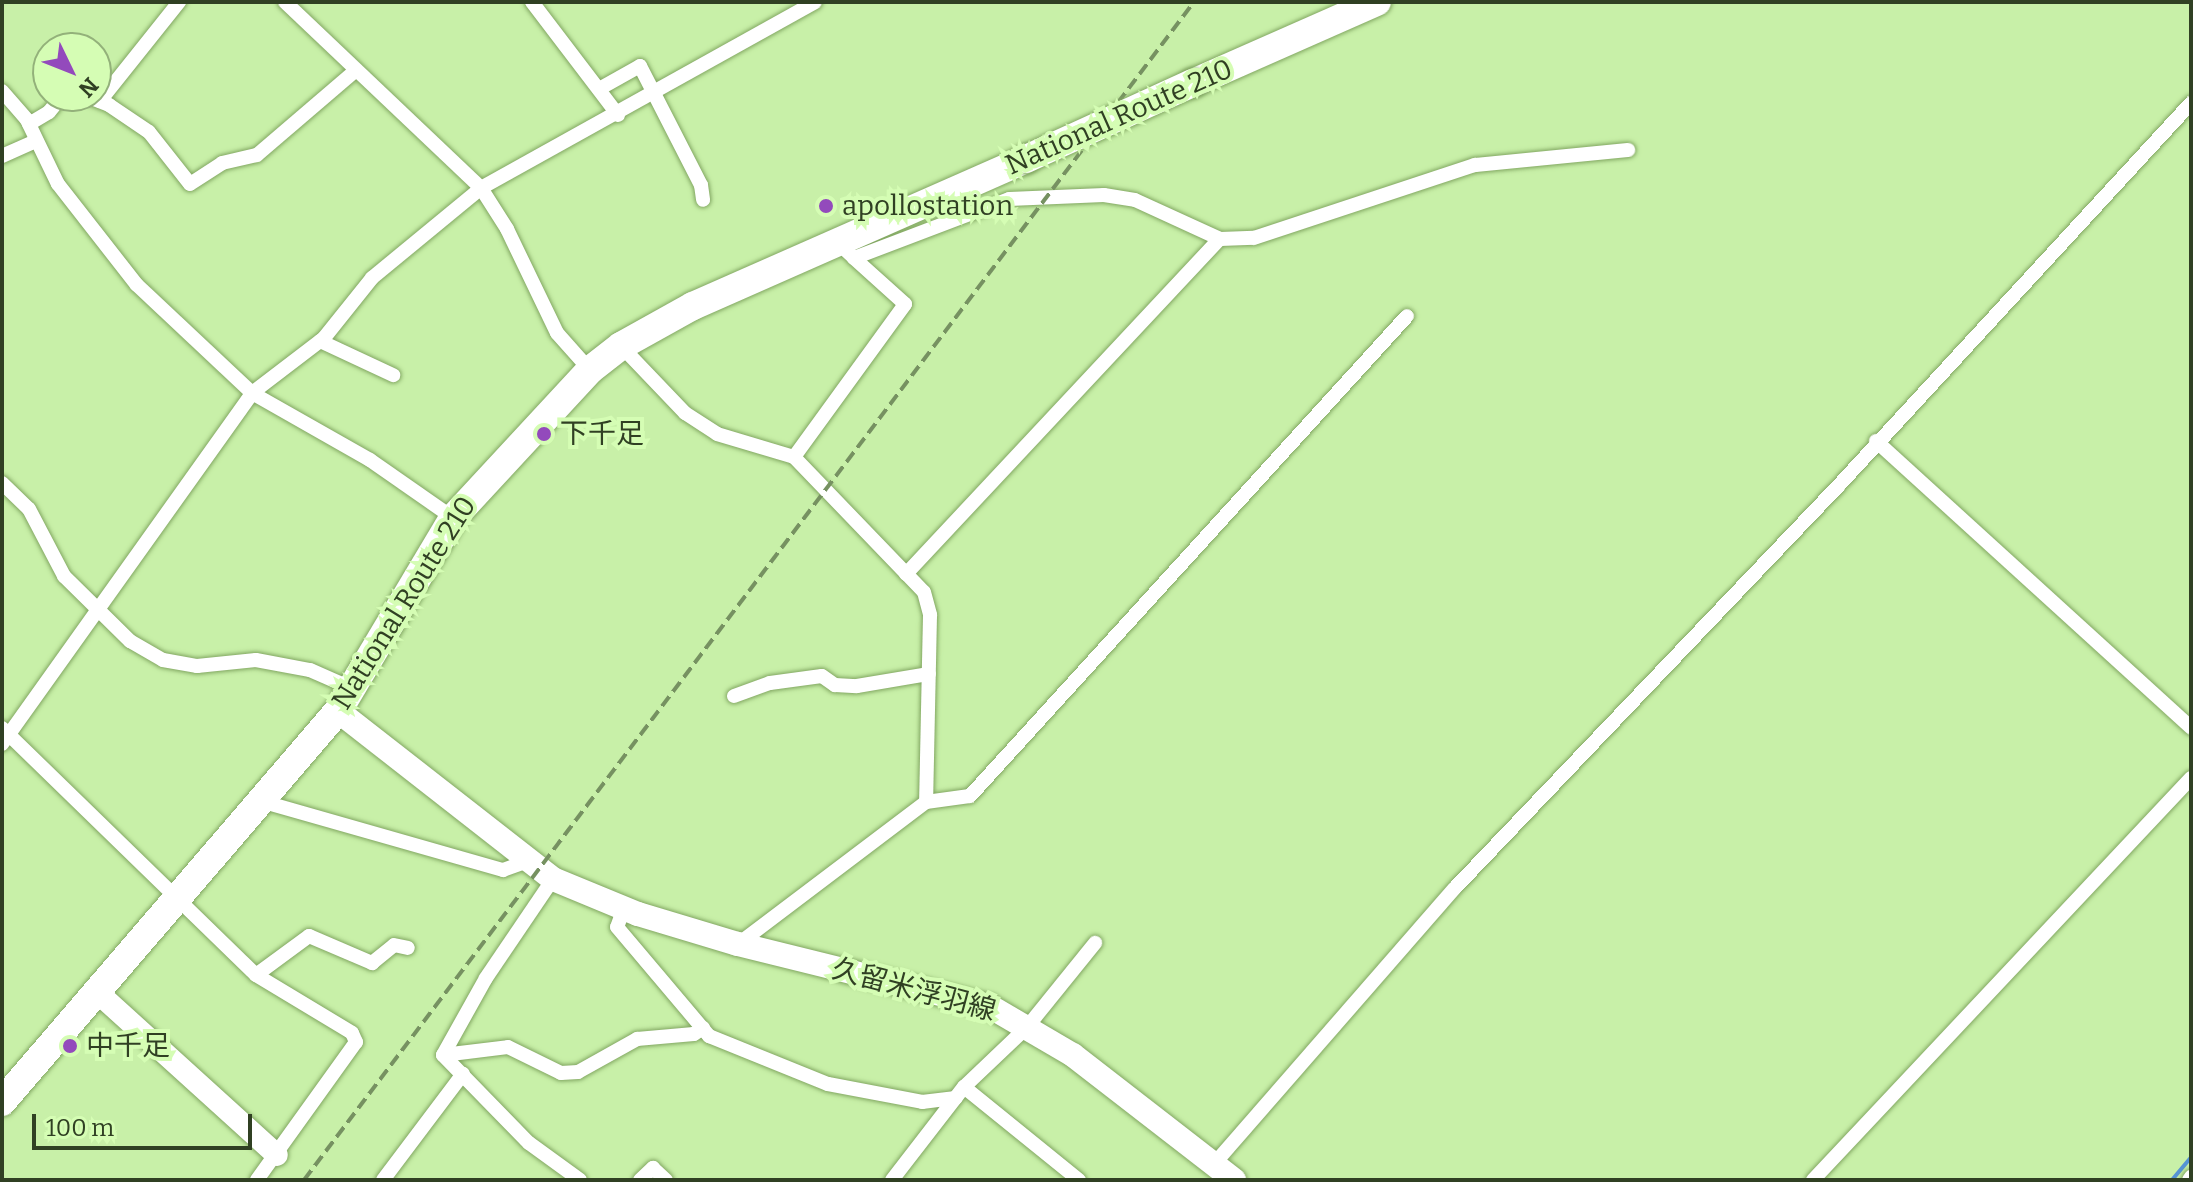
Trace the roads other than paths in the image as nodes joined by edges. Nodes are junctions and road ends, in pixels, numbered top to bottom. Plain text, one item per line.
1 (179, 2) edge
2 (285, 2) edge
3 (532, 2) edge
4 (815, 2) edge
5 (1377, 2) edge
6 (355, 71) junction
7 (112, 77) edge
8 (599, 89) junction
9 (2, 91) edge
10 (655, 94) junction
11 (2191, 103) edge
12 (112, 110) edge
13 (49, 112) edge
14 (618, 115) junction
15 (29, 124) junction
16 (35, 141) junction
17 (1628, 150) dead end
18 (2, 156) edge
19 (481, 188) junction
20 (703, 200) dead end
21 (1220, 239) junction
22 (845, 250) junction
23 (1407, 316) dead end
24 (320, 341) junction
25 (621, 346) junction
26 (590, 370) junction
27 (393, 375) dead end
28 (252, 393) junction
29 (1876, 441) junction
30 (794, 457) junction
31 (2, 483) edge
32 (453, 518) junction
33 (906, 574) junction
34 (99, 610) junction
35 (929, 674) junction
36 (734, 696) dead end
37 (346, 700) junction
38 (2191, 728) edge
39 (5, 736) edge
40 (2191, 778) edge
41 (257, 800) junction
42 (926, 802) junction
43 (525, 862) junction
44 (553, 879) junction
45 (174, 900) junction
46 (624, 908) junction
47 (1095, 943) dead end
48 (738, 944) junction
49 (408, 948) dead end
50 (256, 975) junction
51 (96, 991) junction
52 (1028, 1026) junction
53 (703, 1028) junction
54 (443, 1055) junction
55 (463, 1074) junction
56 (960, 1092) junction
57 (2, 1102) edge
58 (277, 1155) junction
59 (1214, 1164) junction
60 (896, 1179) edge
61 (257, 1180) edge
62 (383, 1180) edge
63 (580, 1180) edge
64 (640, 1180) edge
65 (666, 1180) edge
66 (1079, 1180) edge
67 (1234, 1180) edge
68 (1813, 1180) edge

1 - 7 street
2 - 6 street
3 - 8 street
4 - 10 street
5 - 22 highway, National Route 210, bridge
6 - 12 street
6 - 19 street
8 - 10 street
8 - 14 street
9 - 15 street
10 - 14 street
10 - 20 street
11 - 29 street
13 - 15 street
14 - 19 street
15 - 16 street
16 - 18 street
16 - 28 street
17 - 21 street
19 - 24 street
19 - 26 street
21 - 22 street
21 - 33 street
22 - 25 highway, National Route 210
22 - 30 street
23 - 42 street
24 - 27 street
24 - 28 street
25 - 26 highway, National Route 210
25 - 30 street
26 - 32 highway, National Route 210
28 - 32 street
28 - 34 street
29 - 38 street
29 - 59 street
30 - 33 street
31 - 34 street
32 - 37 highway, National Route 210
33 - 35 street
34 - 37 street
34 - 39 street
35 - 36 street
35 - 42 street
37 - 41 highway, National Route 210
37 - 43 main road, 久留米浮羽線
39 - 45 street
40 - 68 street
41 - 43 street
41 - 45 highway, National Route 210
42 - 48 street
43 - 44 main road, 久留米浮羽線
44 - 46 main road, 久留米浮羽線
44 - 54 street
45 - 50 street
45 - 51 highway, National Route 210
46 - 48 main road, 久留米浮羽線
46 - 53 street
47 - 52 street
48 - 52 main road, 久留米浮羽線
49 - 50 street
50 - 58 street
51 - 57 highway, National Route 210
51 - 58 main road
52 - 56 street
52 - 59 main road, 久留米浮羽線
53 - 54 street
53 - 56 street
54 - 55 street
55 - 62 street
55 - 63 street
56 - 60 street
56 - 66 street
58 - 61 street
59 - 67 main road, 久留米浮羽線
64 - 65 street

